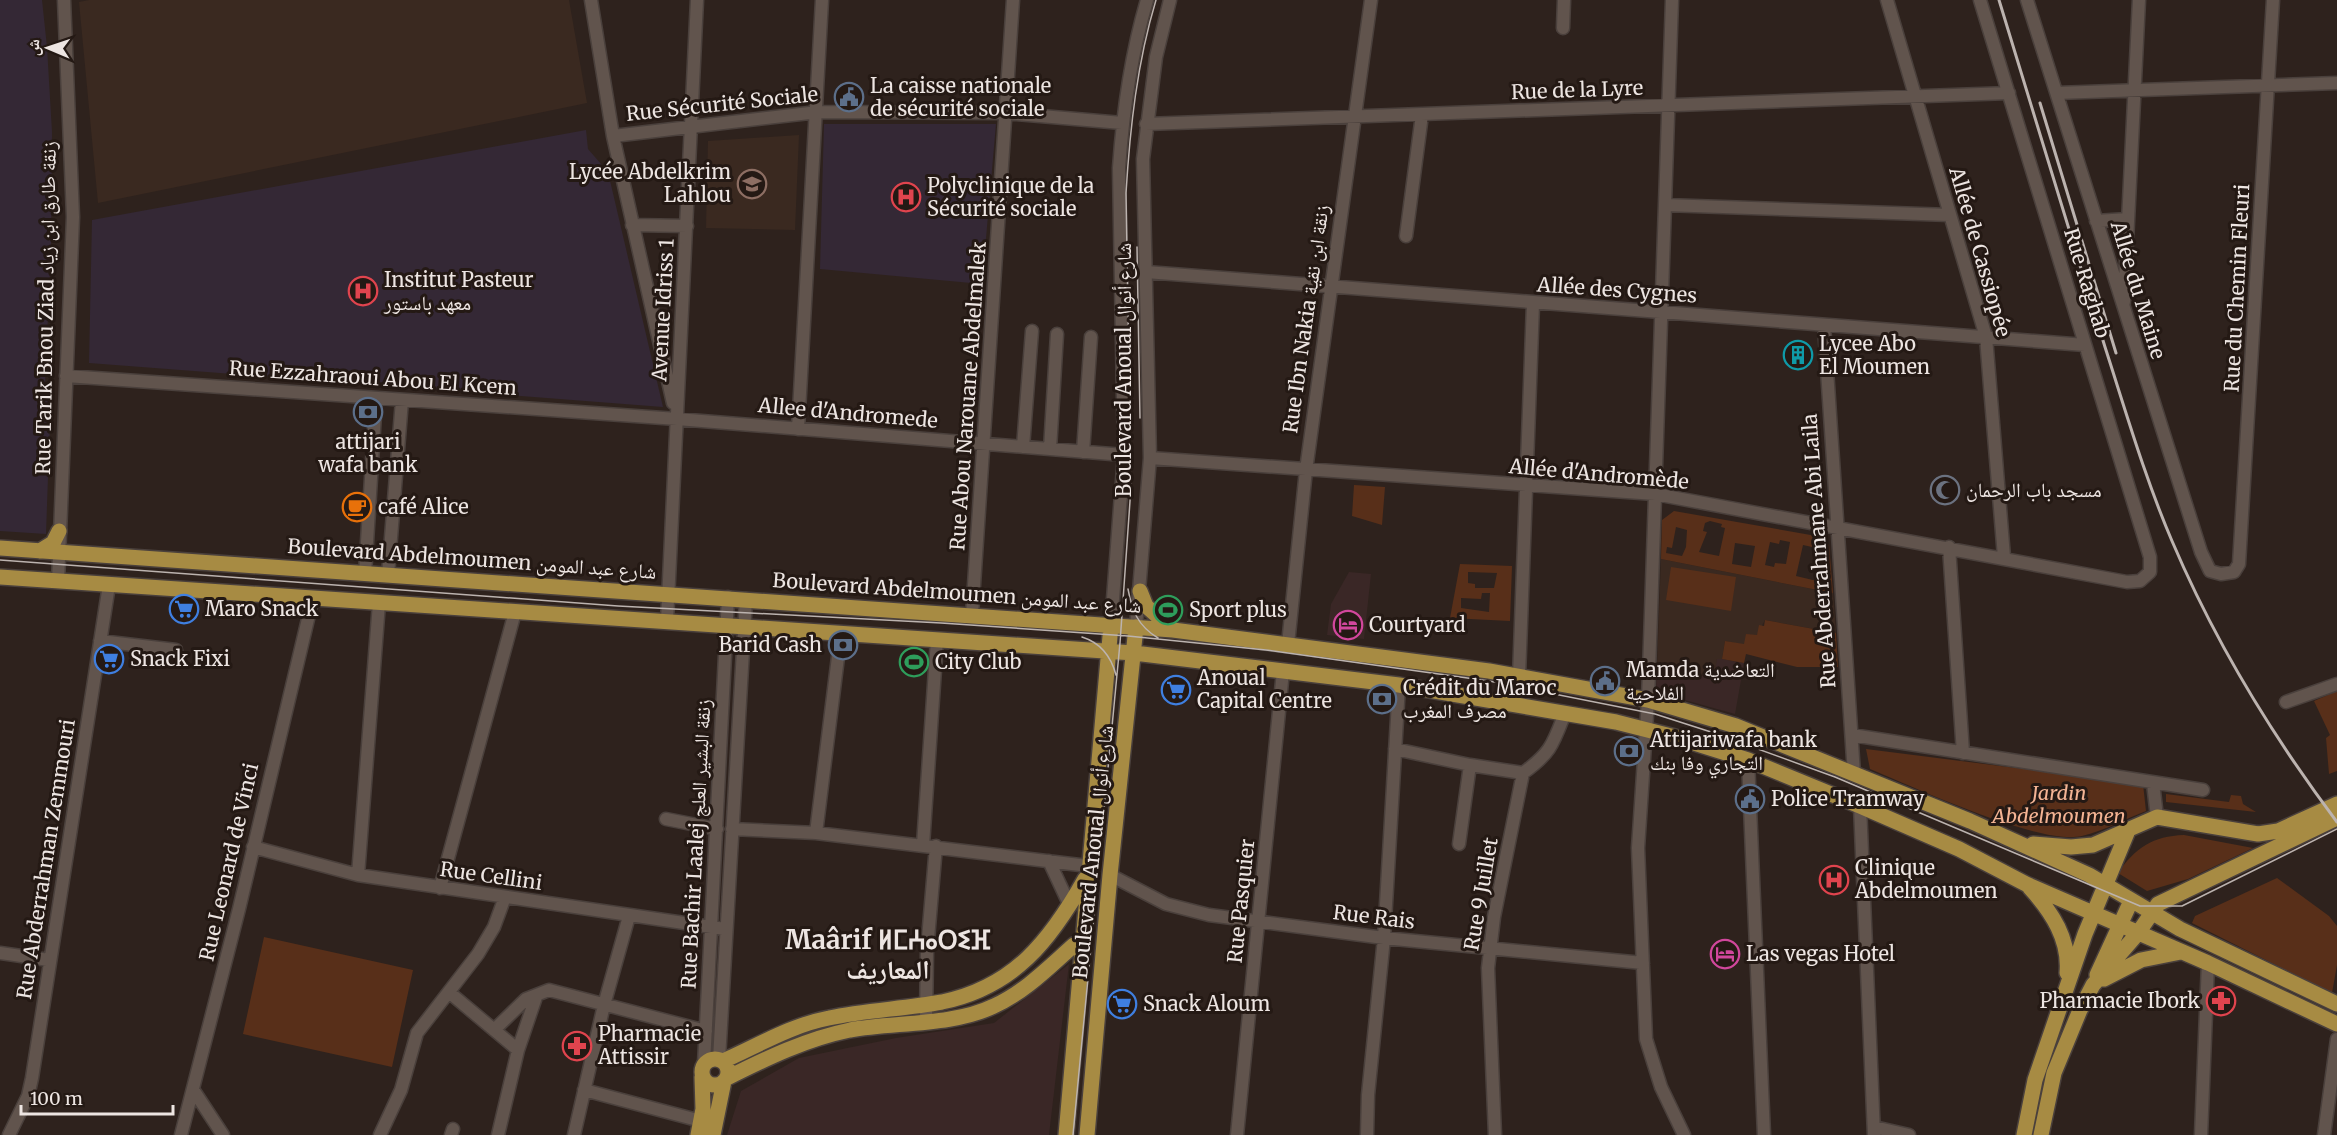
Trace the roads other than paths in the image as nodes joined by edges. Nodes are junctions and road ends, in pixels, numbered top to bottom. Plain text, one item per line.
1 (64, 0) edge
2 (591, 0) edge
3 (697, 0) edge
4 (822, 0) edge
5 (1013, 0) edge
6 (1147, 0) edge
7 (1170, 0) edge
8 (1371, 0) edge
9 (1563, 0) edge
10 (1672, 0) edge
11 (1887, 0) edge
12 (1980, 0) edge
13 (2027, 0) edge
14 (2033, 0) edge
15 (2139, 0) edge
16 (2273, 0) edge
17 (2033, 16) junction
18 (1563, 28) dead end
19 (2337, 83) edge
20 (2268, 85) junction
21 (2134, 90) junction
22 (2009, 93) junction
23 (2057, 93) junction
24 (1916, 98) junction
25 (1668, 107) junction
26 (818, 112) junction
27 (1006, 113) junction
28 (1422, 115) junction
29 (1353, 117) junction
30 (1122, 123) junction
31 (1146, 124) junction
32 (691, 126) junction
33 (613, 136) junction
34 (1665, 205) junction
35 (1950, 215) junction
36 (2128, 219) junction
37 (2096, 221) junction
38 (632, 225) junction
39 (687, 226) junction
40 (1406, 236) dead end
41 (1146, 272) junction
42 (1330, 287) junction
43 (1533, 304) junction
44 (2123, 312) junction
45 (1661, 313) junction
46 (1824, 325) junction
47 (1032, 332) dead end
48 (1056, 334) dead end
49 (1091, 337) dead end
50 (1986, 337) junction
51 (2085, 345) junction
52 (66, 376) junction
53 (376, 398) junction
54 (402, 400) junction
55 (676, 419) junction
56 (798, 429) junction
57 (985, 444) junction
58 (1023, 447) junction
59 (1050, 449) junction
60 (1083, 452) junction
61 (1124, 455) junction
62 (1150, 458) junction
63 (1306, 470) junction
64 (1526, 486) junction
65 (1655, 494) junction
66 (1837, 528) junction
67 (60, 531) junction
68 (1949, 547) junction
69 (0, 548) edge
70 (40, 551) junction
71 (58, 553) junction
72 (2004, 557) junction
73 (2228, 573) joint
74 (365, 574) junction
75 (388, 575) junction
76 (0, 577) edge
77 (2146, 577) joint
78 (58, 582) junction
79 (109, 585) junction
80 (1140, 591) junction
81 (668, 594) junction
82 (728, 597) junction
83 (313, 598) junction
84 (746, 599) junction
85 (379, 603) junction
86 (515, 612) junction
87 (972, 615) junction
88 (667, 621) junction
89 (1111, 625) junction
90 (727, 626) junction
91 (744, 626) junction
92 (1136, 627) junction
93 (1173, 630) junction
94 (841, 633) junction
95 (937, 640) junction
96 (100, 641) junction
97 (1288, 644) junction
98 (1080, 649) junction
99 (176, 650) dead end
100 (1109, 651) junction
101 (1134, 653) junction
102 (1283, 671) junction
103 (1519, 676) junction
104 (2337, 684) edge
105 (1399, 686) junction
106 (1648, 700) junction
107 (2286, 702) dead end
108 (1102, 711) junction
109 (1565, 713) junction
110 (1645, 728) junction
111 (1852, 735) junction
112 (1395, 749) junction
113 (1963, 753) junction
114 (1748, 760) junction
115 (1470, 765) junction
116 (1523, 773) junction
117 (1854, 774) junction
118 (2153, 783) junction
119 (2203, 790) dead end
120 (2337, 804) edge
121 (1860, 806) junction
122 (2157, 817) junction
123 (2337, 818) edge
124 (666, 819) dead end
125 (717, 829) junction
126 (732, 830) junction
127 (816, 833) junction
128 (2127, 833) junction
129 (2016, 842) junction
130 (1459, 844) dead end
131 (930, 846) junction
132 (253, 848) junction
133 (1049, 861) junction
134 (1088, 870) junction
135 (358, 875) junction
136 (1110, 875) junction
137 (2026, 884) junction
138 (2105, 884) junction
139 (440, 888) junction
140 (505, 897) junction
141 (2131, 901) junction
142 (1070, 906) junction
143 (2151, 913) junction
144 (2093, 914) junction
145 (629, 916) junction
146 (1259, 922) junction
147 (2120, 926) junction
148 (711, 928) junction
149 (725, 929) junction
150 (2138, 933) junction
151 (1384, 938) junction
152 (1082, 942) junction
153 (1489, 950) junction
154 (2181, 952) junction
155 (0, 953) edge
156 (49, 960) junction
157 (1643, 963) junction
158 (2208, 963) junction
159 (2093, 985) junction
160 (2066, 988) junction
161 (450, 993) junction
162 (536, 997) junction
163 (926, 1004) junction
164 (2337, 1004) edge
165 (604, 1005) junction
166 (926, 1021) junction
167 (2337, 1024) edge
168 (494, 1030) junction
169 (706, 1031) junction
170 (2337, 1039) edge
171 (518, 1050) junction
172 (721, 1060) junction
173 (703, 1070) junction
174 (725, 1079) junction
175 (584, 1090) junction
176 (194, 1091) junction
177 (699, 1128) edge
178 (1874, 1131) edge
179 (7, 1132) edge
180 (181, 1135) edge
181 (223, 1135) edge
182 (380, 1135) edge
183 (498, 1135) edge
184 (574, 1135) edge
185 (713, 1135) edge
186 (1066, 1135) edge
187 (1087, 1135) edge
188 (1237, 1135) edge
189 (1367, 1135) edge
190 (1495, 1135) edge
191 (1684, 1135) edge
192 (1764, 1135) edge
193 (1909, 1135) edge
194 (2024, 1135) edge
195 (2041, 1135) edge
196 (2201, 1135) edge
197 (2324, 1135) edge

1 - 52 street, Rue Tarik Bnou Ziad زنقة طارق ابن زياد
2 - 33 street
3 - 32 street, Avenue Idriss 1
4 - 26 street
5 - 27 street, Rue Abou Narouane Abdelmalek
6 - 30 street, Boulevard Anoual شارع أنوال
7 - 31 street, Boulevard Anoual شارع أنوال
8 - 29 street, Rue Ibn Nakia زنقة ابن نقية
9 - 18 street
10 - 25 street
11 - 24 street, Allée de Cassiopée
12 - 22 street, Rue Raghab
13 - 17 street, Allée du Maine
14 - 17 street
15 - 21 street
16 - 20 street, Rue du Chemin Fleuri
17 - 23 street, Allée du Maine
19 - 20 street
20 - 21 street
20 - 73 street, Rue du Chemin Fleuri
21 - 23 street
21 - 36 street
22 - 24 street, Rue de la Lyre
22 - 51 street, Rue Raghab
23 - 37 street, Allée du Maine
24 - 25 street, Rue de la Lyre
24 - 35 street, Allée de Cassiopée
25 - 28 street, Rue de la Lyre
25 - 34 street
26 - 27 street, Rue Sécurité Sociale
26 - 32 street, Rue Sécurité Sociale
26 - 56 street
27 - 30 street, Rue Sécurité Sociale
27 - 57 street, Rue Abou Narouane Abdelmalek
28 - 29 street, Rue de la Lyre
28 - 40 street
29 - 31 street, Rue de la Lyre
29 - 42 street, Rue Ibn Nakia زنقة ابن نقية
30 - 61 street, Boulevard Anoual شارع أنوال
31 - 41 street, Boulevard Anoual شارع أنوال
32 - 33 street, Rue Sécurité Sociale
32 - 39 street, Avenue Idriss 1
33 - 38 street
34 - 35 street
34 - 45 street
35 - 50 street, Allée de Cassiopée
36 - 37 street
36 - 44 street
37 - 44 street, Allée du Maine
38 - 39 street
38 - 55 street
39 - 55 street, Avenue Idriss 1
41 - 42 street, Allée des Cygnes
41 - 62 street, Boulevard Anoual شارع أنوال
42 - 43 street, Allée des Cygnes
42 - 63 street, Rue Ibn Nakia زنقة ابن نقية
43 - 45 street, Allée des Cygnes
43 - 64 street
44 - 73 street, Allée du Maine
45 - 46 street, Allée des Cygnes
45 - 65 street
46 - 50 street, Allée des Cygnes
46 - 66 street, Rue Abderrahmane Abi Laila
47 - 58 street
48 - 59 street
49 - 60 street
50 - 51 street, Allée des Cygnes
50 - 72 street, Allée de Cassiopée
51 - 77 street, Rue Raghab
52 - 53 street, Rue Ezzahraoui Abou El Kcem
52 - 67 street, Rue Tarik Bnou Ziad زنقة طارق ابن زياد
53 - 54 street, Rue Ezzahraoui Abou El Kcem
53 - 74 street
54 - 55 street, Rue Ezzahraoui Abou El Kcem
54 - 75 street
55 - 56 street, Allee d'Andromede
55 - 81 street, Avenue Idriss 1
56 - 57 street, Allee d'Andromede
57 - 58 street, Allee d'Andromede
57 - 87 street, Rue Abou Narouane Abdelmalek
58 - 59 street, Allee d'Andromede
59 - 60 street, Allee d'Andromede
60 - 61 street, Allee d'Andromede
61 - 89 street, Boulevard Anoual شارع أنوال
62 - 63 street, Allée d'Andromède
62 - 80 street, Boulevard Anoual شارع أنوال
63 - 64 street, Allée d'Andromède
63 - 97 street, Rue Ibn Nakia زنقة ابن نقية
64 - 65 street, Allée d'Andromède
64 - 103 street
65 - 66 street, Allée d'Andromède
65 - 106 street
66 - 68 street, Allée d'Andromède
66 - 111 street, Rue Abderrahmane Abi Laila
67 - 70 main road
67 - 71 street, Rue Tarik Bnou Ziad زنقة طارق ابن زياد
68 - 72 street, Allée d'Andromède
68 - 113 street
69 - 70 main road, Boulevard Abdelmoumen شارع عبد المومن
70 - 71 main road, Boulevard Abdelmoumen شارع عبد المومن
71 - 74 main road, Boulevard Abdelmoumen شارع عبد المومن
71 - 78 street, Rue Tarik Bnou Ziad زنقة طارق ابن زياد
72 - 77 street, Allée d'Andromède
74 - 75 main road, Boulevard Abdelmoumen شارع عبد المومن
75 - 81 main road, Boulevard Abdelmoumen شارع عبد المومن
76 - 78 main road
78 - 79 main road
79 - 83 main road
79 - 96 street, Rue Abderrahman Zemmouri
80 - 92 street, Boulevard Anoual شارع أنوال
80 - 93 main road
81 - 82 main road, Boulevard Abdelmoumen شارع عبد المومن
81 - 88 street, Avenue Idriss 1
82 - 84 main road, Boulevard Abdelmoumen شارع عبد المومن
82 - 90 street, Rue Bachir Laalej زنقة البشير العلج
83 - 85 main road
83 - 132 street, Rue Leonard de Vinci
84 - 87 main road, Boulevard Abdelmoumen شارع عبد المومن
84 - 91 street, Rue Bachir Laalej زنقة البشير العلج
85 - 86 main road
85 - 135 street
86 - 88 main road
86 - 139 street
87 - 89 main road, Boulevard Abdelmoumen شارع عبد المومن
88 - 90 main road
89 - 92 main road, Boulevard Abdelmoumen شارع عبد المومن
89 - 100 main road, Boulevard Anoual شارع أنوال
90 - 91 main road
90 - 125 street, Rue Bachir Laalej زنقة البشير العلج
91 - 94 main road
91 - 126 street, Rue Bachir Laalej زنقة البشير العلج
92 - 93 main road, Boulevard Abdelmoumen شارع عبد المومن
92 - 101 main road, Boulevard Anoual شارع أنوال
93 - 97 main road, Boulevard Abdelmoumen شارع عبد المومن
94 - 95 main road
94 - 127 street
95 - 98 main road
95 - 131 street
96 - 99 street
96 - 156 street, Rue Abderrahman Zemmouri
97 - 103 main road, Boulevard Abdelmoumen شارع عبد المومن
98 - 100 main road
98 - 108 main road
100 - 101 main road
100 - 108 main road, Boulevard Anoual شارع أنوال
101 - 102 main road
101 - 136 main road, Boulevard Anoual شارع أنوال
102 - 105 main road
102 - 146 street, Rue Pasquier
103 - 106 main road, Boulevard Abdelmoumen شارع عبد المومن
104 - 107 street
105 - 109 main road
105 - 112 street
106 - 110 street
106 - 117 main road, Boulevard Abdelmoumen شارع عبد المومن
108 - 134 main road, Boulevard Anoual شارع أنوال
109 - 110 main road
109 - 116 street
110 - 114 main road
110 - 157 street
111 - 113 street
111 - 117 street, Rue Abderrahmane Abi Laila
112 - 115 street
112 - 151 street
113 - 118 street
114 - 121 main road
114 - 192 street
115 - 116 street
115 - 130 street
116 - 153 street, Rue 9 Juillet
117 - 129 main road, Boulevard Abdelmoumen شارع عبد المومن
118 - 119 street
118 - 122 street
120 - 122 main road
121 - 137 main road
121 - 178 street
122 - 128 main road
123 - 143 main road
124 - 125 street
125 - 148 street, Rue Bachir Laalej زنقة البشير العلج
126 - 127 street
126 - 149 street, Rue Bachir Laalej زنقة البشير العلج
127 - 131 street
128 - 129 main road
128 - 138 main road
129 - 138 main road, Boulevard Abdelmoumen شارع عبد المومن
131 - 133 street
131 - 163 street
132 - 135 street, Rue Cellini
132 - 176 street, Rue Leonard de Vinci
133 - 134 street
133 - 142 street
134 - 142 main road
134 - 152 main road, Boulevard Anoual شارع أنوال
135 - 139 street, Rue Cellini
136 - 146 street, Rue Rais
136 - 187 main road, Boulevard Anoual شارع أنوال
137 - 144 main road
137 - 160 main road
138 - 141 main road, Boulevard Abdelmoumen شارع عبد المومن
138 - 144 main road
139 - 140 street, Rue Cellini
140 - 145 street, Rue Cellini
140 - 161 street
141 - 143 main road, Boulevard Abdelmoumen شارع عبد المومن
141 - 147 main road
142 - 163 main road
143 - 150 main road
143 - 164 main road, Boulevard Abdelmoumen شارع عبد المومن
144 - 147 main road
144 - 160 main road
145 - 148 street, Rue Cellini
145 - 165 street
146 - 151 street, Rue Rais
146 - 188 street, Rue Pasquier
147 - 150 main road
147 - 159 main road
148 - 149 street, Rue Cellini
148 - 169 street, Rue Bachir Laalej زنقة البشير العلج
149 - 172 street, Rue Bachir Laalej زنقة البشير العلج
150 - 154 main road
150 - 159 main road
151 - 153 street, Rue Rais
151 - 189 street
152 - 166 main road
152 - 186 main road, Boulevard Anoual شارع أنوال
153 - 157 street, Rue Rais
153 - 190 street, Rue 9 Juillet
154 - 158 main road
154 - 159 main road
155 - 156 street
156 - 179 street, Rue Abderrahman Zemmouri
157 - 191 street
158 - 167 main road
158 - 196 street
159 - 195 main road
160 - 194 main road
161 - 168 street
161 - 182 street
162 - 165 street
162 - 168 street
162 - 171 street
163 - 166 street
163 - 172 main road
165 - 169 street
165 - 175 street
166 - 174 main road
168 - 171 street
169 - 173 street, Rue Bachir Laalej زنقة البشير العلج
170 - 197 street
171 - 183 street
172 - 173 main road
172 - 174 main road
173 - 174 main road
173 - 177 main road
174 - 185 main road
175 - 177 street
175 - 184 street
176 - 180 street, Rue Leonard de Vinci
176 - 181 street
178 - 193 street

